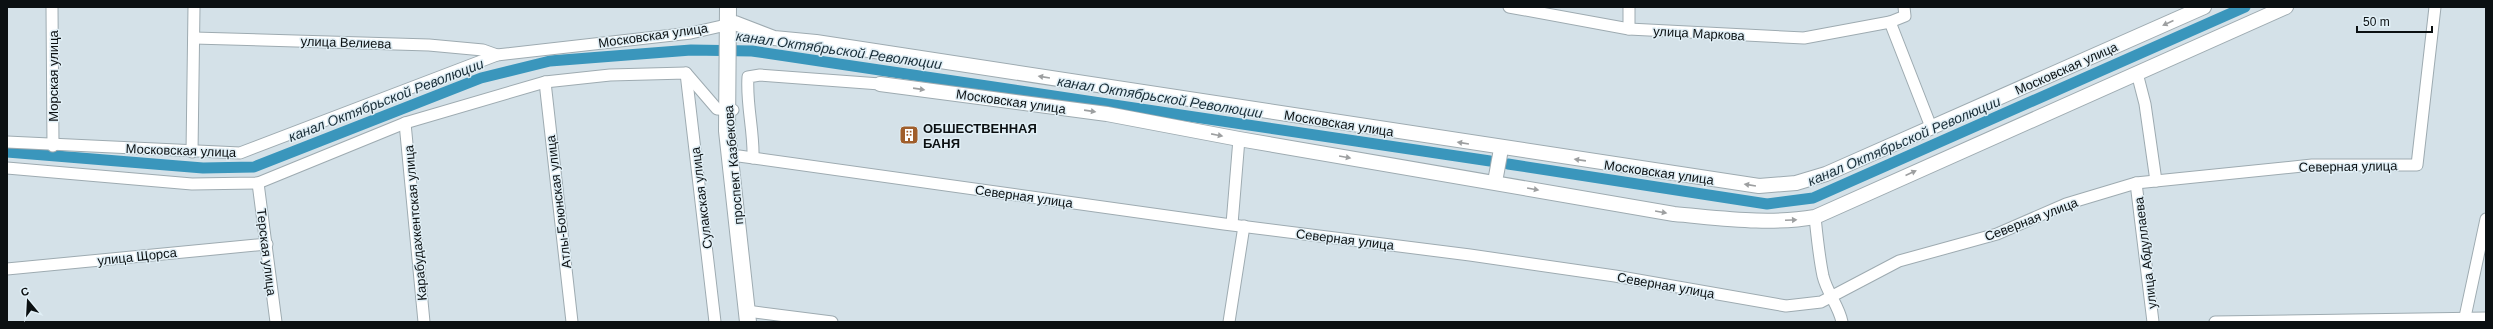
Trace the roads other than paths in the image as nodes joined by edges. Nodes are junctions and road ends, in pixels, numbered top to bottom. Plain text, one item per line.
1 (52, 7) edge
2 (194, 7) edge
3 (728, 7) edge
4 (735, 7) edge
5 (1509, 7) edge
6 (1629, 7) edge
7 (1904, 7) edge
8 (2204, 7) edge
9 (2286, 7) edge
10 (2436, 7) edge
11 (1890, 22) junction
12 (732, 23) junction
13 (1629, 29) junction
14 (194, 38) junction
15 (497, 55) junction
16 (686, 73) junction
17 (2137, 73) junction
18 (545, 82) junction
19 (880, 84) joint
20 (731, 110) junction
21 (405, 123) junction
22 (1931, 127) junction
23 (1238, 139) junction
24 (7, 142) edge
25 (53, 146) junction
26 (1501, 149) junction
27 (192, 152) junction
28 (746, 157) junction
29 (7, 168) edge
30 (2156, 181) junction
31 (1495, 182) junction
32 (258, 183) junction
33 (2136, 183) junction
34 (1814, 217) junction
35 (2486, 219) edge
36 (1232, 224) junction
37 (1244, 226) junction
38 (267, 244) junction
39 (7, 269) edge
40 (1831, 297) junction
41 (751, 317) edge
42 (2465, 317) junction
43 (2486, 318) edge
44 (812, 321) edge
45 (276, 322) edge
46 (424, 322) edge
47 (572, 322) edge
48 (715, 322) edge
49 (832, 322) edge
50 (1230, 322) edge
51 (1842, 322) edge
52 (2153, 322) edge
53 (2215, 322) edge

1 - 25 street, Морская улица
2 - 14 street
3 - 12 highway, проспект Казбекова
4 - 12 highway, проспект Казбекова
5 - 13 street, улица Маркова
6 - 13 street
7 - 11 street
8 -> 22 main road, Московская улица
9 - 17 main road, Московская улица
10 - 30 street, Северная улица
11 - 13 street, улица Маркова
11 - 22 street
12 - 15 street, Московская улица
12 - 20 highway, проспект Казбекова
26 -> 12 main road, Московская улица
14 - 15 street, улица Велиева
14 - 27 street
15 - 27 street, Московская улица
16 - 18 street
16 - 20 street
16 - 48 street, Сулакская улица
17 - 30 street
34 -> 17 main road, Московская улица
18 - 21 street
18 - 47 street, Атлы-Боюнская улица
19 -> 23 main road, Московская улица
19 - 28 street, Московская улица
20 - 28 highway, проспект Казбекова
20 - 41 highway, проспект Казбекова
21 - 32 street
21 - 46 street, Карабудахкентская улица
22 -> 26 main road, Московская улица
23 -> 31 main road, Московская улица
23 - 36 street
24 - 25 street, Московская улица
25 - 27 street, Московская улица
26 - 31 main road
28 - 36 street, Северная улица
28 - 41 highway, проспект Казбекова
29 - 32 street
30 - 33 street, Северная улица
31 -> 34 main road, Московская улица
32 - 38 street, Терская улица
33 - 40 street, Северная улица
33 - 52 street, улица Абдуллаева
34 - 40 street
35 - 42 street
36 - 37 street, Северная улица
37 - 40 street, Северная улица
37 - 50 street
38 - 39 street, улица Щорса
38 - 45 street, Терская улица
40 - 51 street
41 - 44 street
42 - 43 street
42 - 53 street
44 - 49 street

